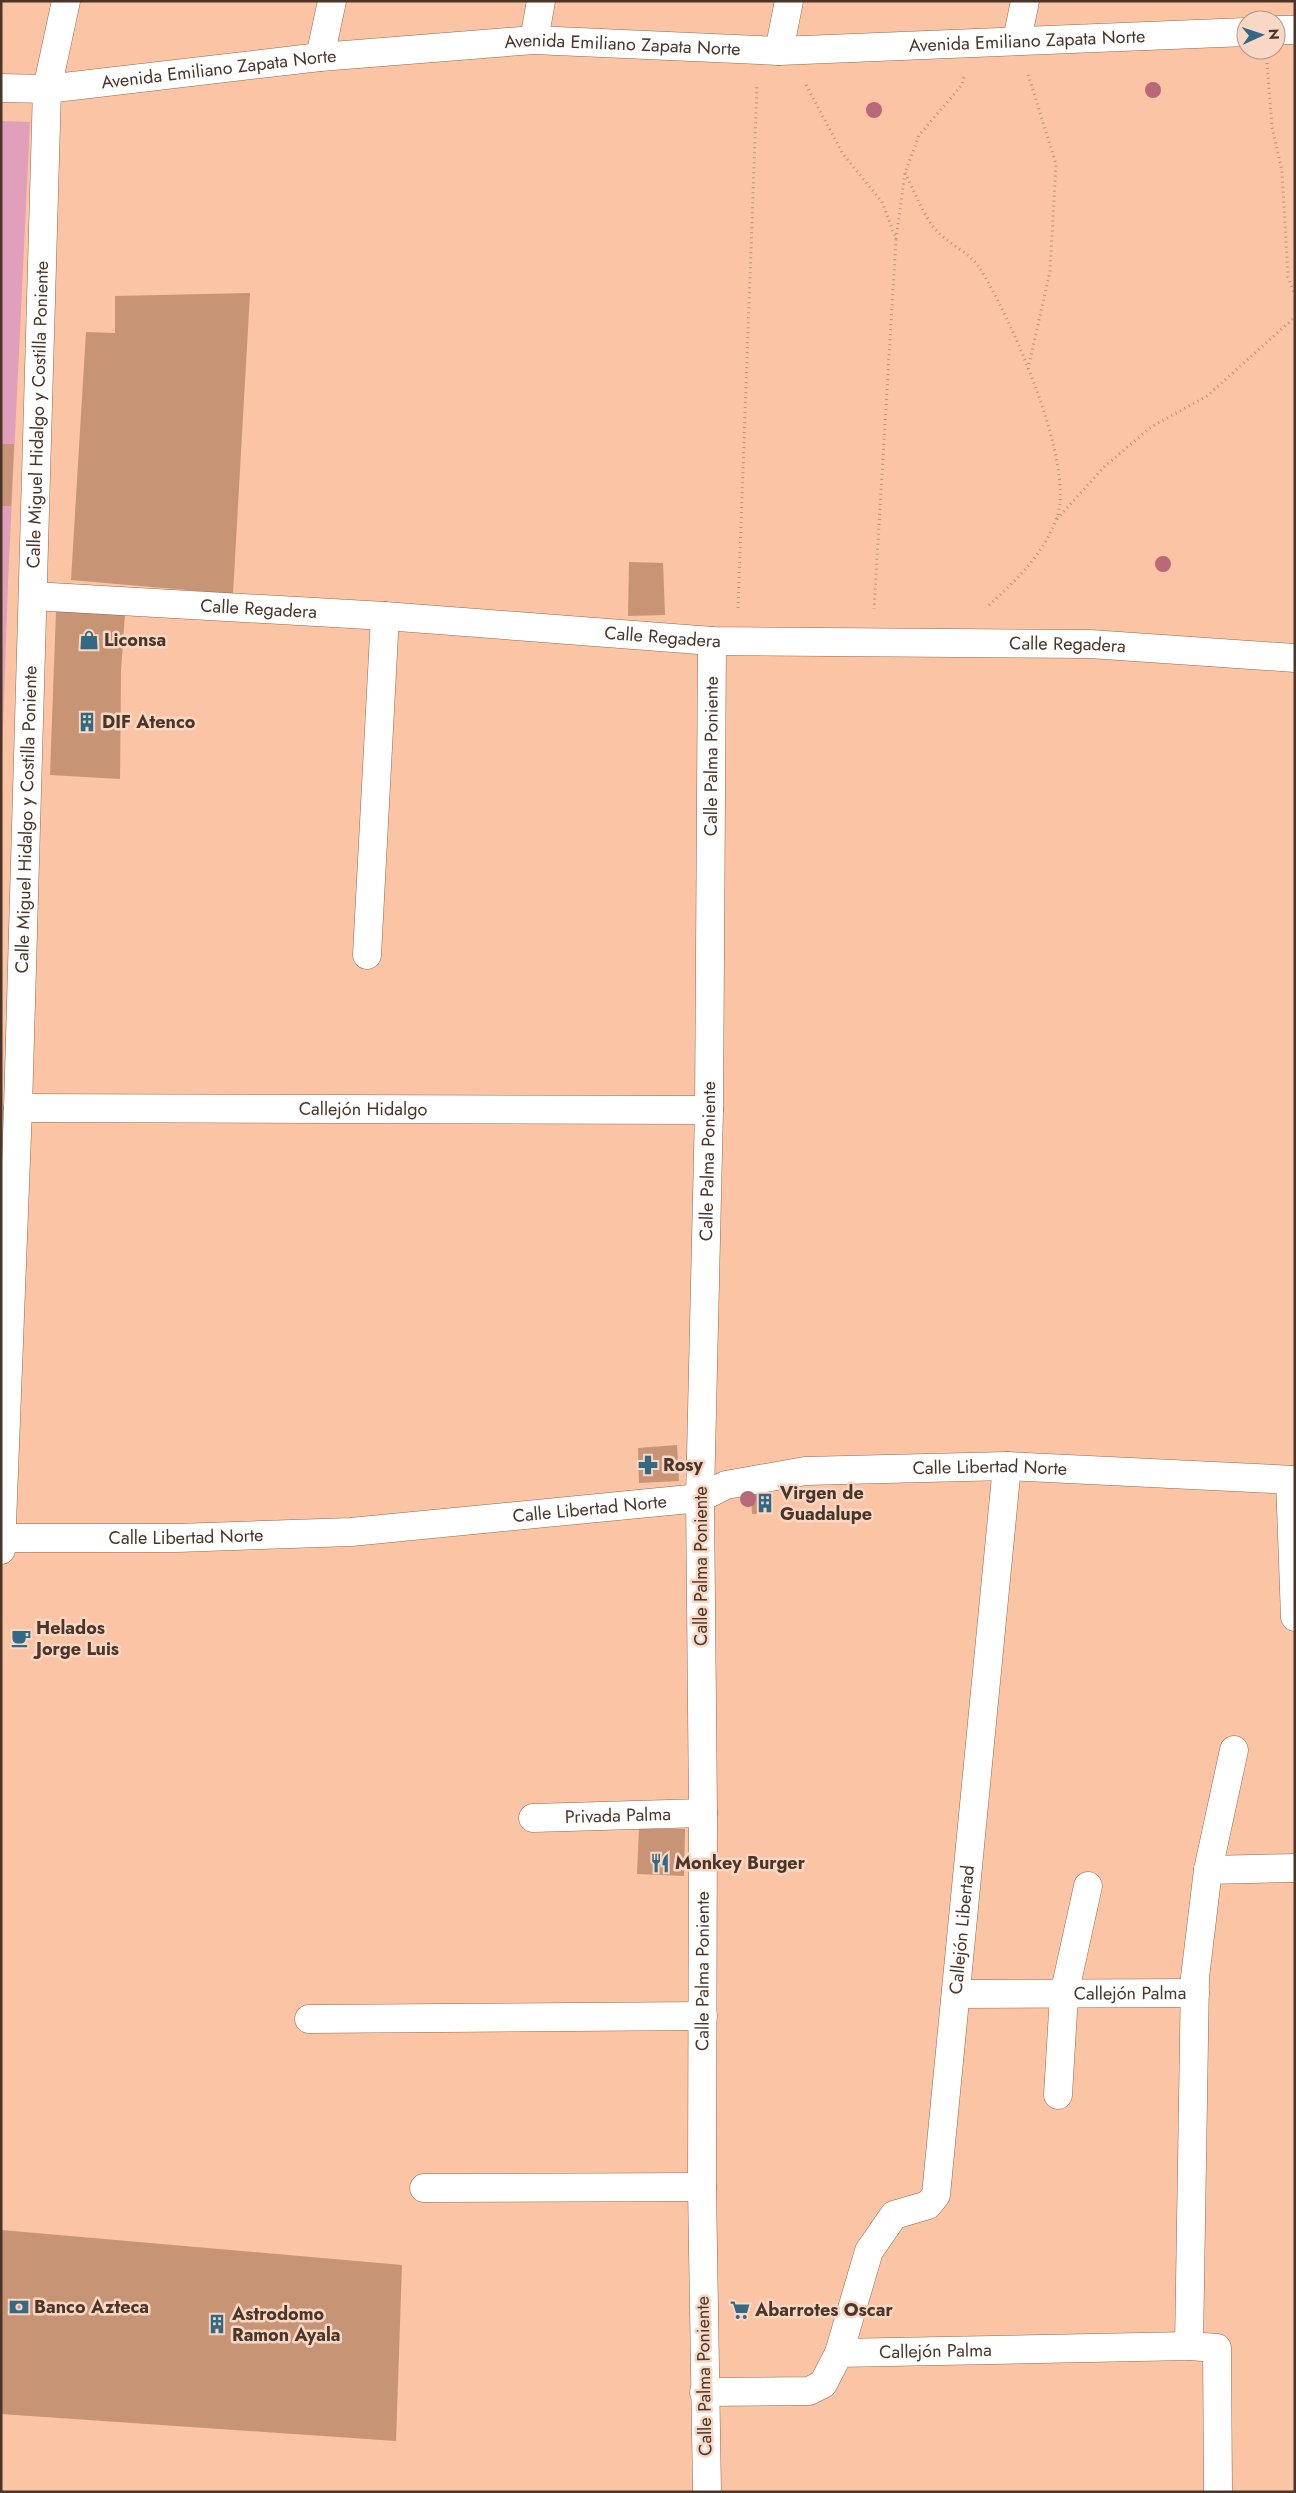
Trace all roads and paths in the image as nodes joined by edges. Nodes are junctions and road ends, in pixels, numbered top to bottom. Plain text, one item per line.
1 (66, 1) edge
2 (332, 1) edge
3 (541, 1) edge
4 (789, 1) edge
5 (1025, 1) edge
6 (1236, 32) edge
7 (534, 40) junction
8 (1017, 40) junction
9 (974, 41) junction
10 (768, 51) junction
11 (320, 57) junction
12 (1267, 60) dead end
13 (1, 88) edge
14 (47, 89) junction
15 (905, 173) junction
16 (896, 239) junction
17 (1295, 295) edge
18 (1295, 317) edge
19 (1028, 369) junction
20 (1057, 519) junction
21 (33, 596) junction
22 (385, 616) junction
23 (724, 641) junction
24 (872, 642) junction
25 (949, 643) junction
26 (1295, 658) edge
27 (367, 955) dead end
28 (18, 1108) junction
29 (708, 1110) junction
30 (1007, 1466) junction
31 (1292, 1480) edge
32 (700, 1498) junction
33 (2, 1538) edge
34 (1, 1550) edge
35 (1295, 1617) edge
36 (1234, 1750) dead end
37 (703, 1813) junction
38 (533, 1818) dead end
39 (1295, 1868) edge
40 (1208, 1870) junction
41 (1088, 1886) dead end
42 (1195, 1993) junction
43 (956, 1994) junction
44 (1064, 1995) junction
45 (703, 2016) junction
46 (309, 2019) dead end
47 (1058, 2095) dead end
48 (702, 2187) junction
49 (424, 2188) dead end
50 (1189, 2346) junction
51 (839, 2353) junction
52 (704, 2392) junction
53 (707, 2492) edge
54 (1218, 2492) edge

1 - 14 street, Calle Miguel Hidalgo y Costilla Poniente
2 - 11 street
3 - 7 street
4 - 10 street
5 - 8 street
6 - 8 street, Avenida Emiliano Zapata Norte
7 - 10 street, Avenida Emiliano Zapata Norte
7 - 11 street, Avenida Emiliano Zapata Norte
8 - 9 street, Avenida Emiliano Zapata Norte
8 - 19 path
9 - 10 street, Avenida Emiliano Zapata Norte
9 - 15 path
10 - 16 path
10 - 23 path
11 - 14 street, Avenida Emiliano Zapata Norte
12 - 17 path
13 - 14 street, Avenida Emiliano Zapata Norte
14 - 21 street, Calle Miguel Hidalgo y Costilla Poniente
15 - 16 path
15 - 19 path
16 - 24 path
18 - 20 path
19 - 20 path
20 - 25 path
21 - 22 street, Calle Regadera
21 - 28 street, Calle Miguel Hidalgo y Costilla Poniente
22 - 23 street, Calle Regadera
22 - 27 street
23 - 24 street, Calle Regadera
23 - 29 street, Calle Palma Poniente
24 - 25 street, Calle Regadera
25 - 26 street, Calle Regadera
28 - 29 street, Callejón Hidalgo
28 - 33 street, Calle Miguel Hidalgo y Costilla Poniente
29 - 32 street, Calle Palma Poniente
30 - 31 street, Calle Libertad Norte
30 - 32 street, Calle Libertad Norte
30 - 43 street, Callejón Libertad
31 - 35 street
32 - 33 street, Calle Libertad Norte
32 - 37 street, Calle Palma Poniente
33 - 34 street, Calle Miguel Hidalgo y Costilla Poniente
36 - 40 street, Callejón Palma
37 - 38 street, Privada Palma
37 - 45 street, Calle Palma Poniente
39 - 40 street
40 - 42 street, Callejón Palma
41 - 44 street, Callejón Palma
42 - 44 street, Callejón Palma
42 - 50 street, Callejón Palma
43 - 44 street, Callejón Palma
43 - 51 street, Callejón Libertad
44 - 47 street, Callejón Palma
45 - 46 street
45 - 48 street, Calle Palma Poniente
48 - 49 street
48 - 52 street, Calle Palma Poniente
50 - 51 street, Callejón Palma
50 - 54 street, Callejón Palma
51 - 52 street
52 - 53 street, Calle Palma Poniente

